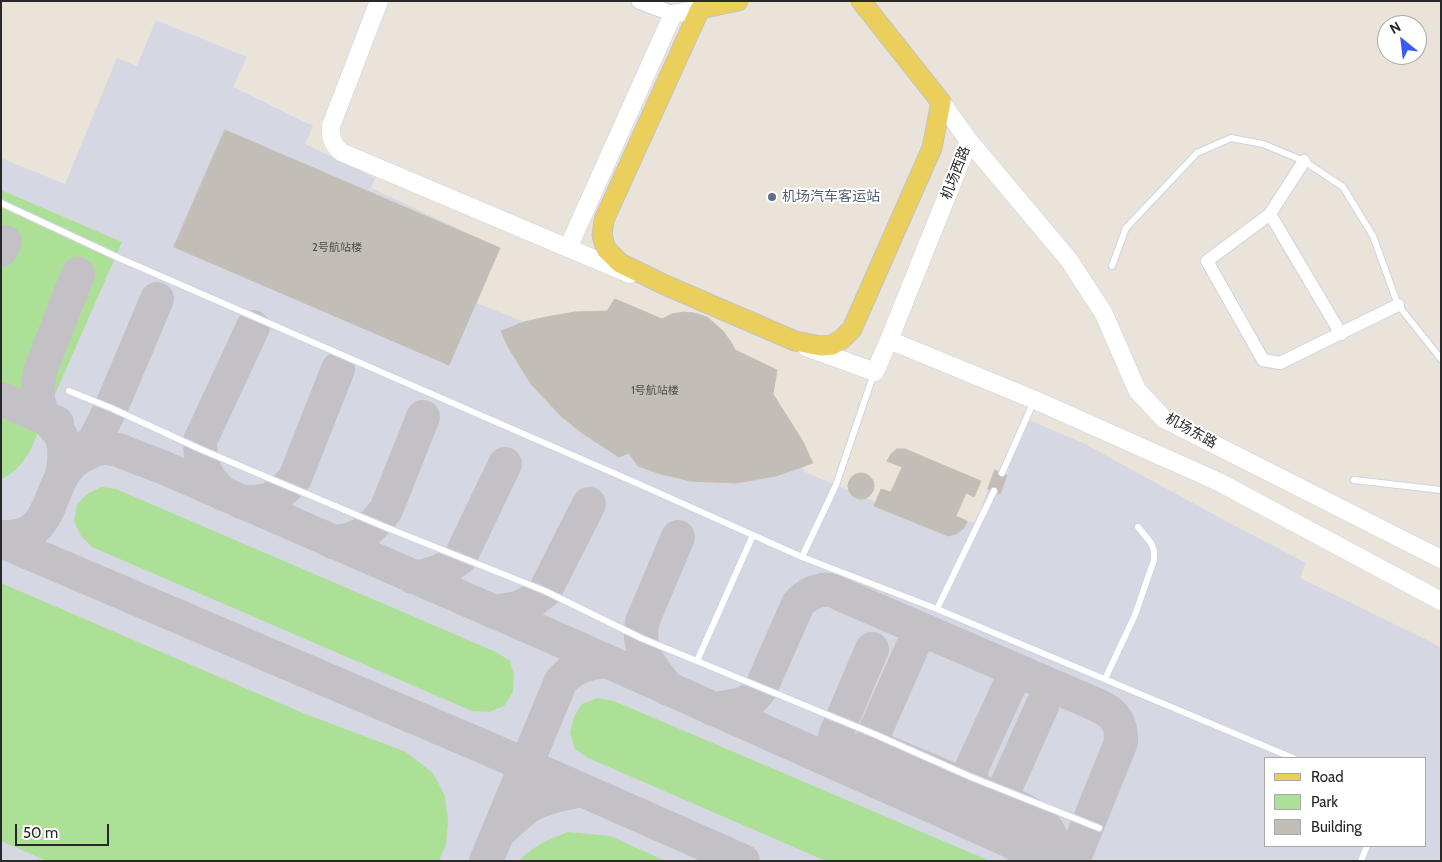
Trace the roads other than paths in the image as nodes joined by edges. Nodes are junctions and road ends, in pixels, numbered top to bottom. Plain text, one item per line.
1 (379, 1) edge
2 (639, 1) edge
3 (738, 1) edge
4 (861, 1) edge
5 (700, 9) junction
6 (672, 14) junction
7 (941, 102) junction
8 (969, 141) junction
9 (1304, 161) junction
10 (1, 203) edge
11 (1270, 214) junction
12 (568, 248) junction
13 (1112, 266) dead end
14 (1398, 305) junction
15 (1341, 334) junction
16 (889, 340) junction
17 (1441, 359) edge
18 (874, 372) junction
19 (69, 390) dead end
20 (1035, 400) junction
21 (1002, 473) dead end
22 (1354, 480) dead end
23 (1441, 490) edge
24 (994, 491) dead end
25 (1138, 527) dead end
26 (753, 535) junction
27 (802, 557) junction
28 (1441, 559) edge
29 (1441, 600) edge
30 (937, 609) junction
31 (697, 661) junction
32 (1105, 679) junction
33 (1291, 757) edge
34 (1099, 828) dead end
35 (1367, 847) edge
36 (1361, 861) edge

1 - 12 main road
2 - 6 street
3 - 5 main road
4 - 7 main road, 机场西路
5 - 6 main road
5 - 7 main road
6 - 12 main road
7 - 8 main road, 机场西路
8 - 16 main road, 机场西路
8 - 28 main road, 机场东路
9 - 11 street
9 - 13 lane
9 - 14 lane
10 - 26 lane
11 - 15 street
11 - 15 street
12 - 18 main road
14 - 15 street
14 - 17 lane
16 - 18 main road, 机场西路
16 - 20 main road
18 - 27 lane
19 - 31 lane
20 - 21 lane
20 - 29 main road
22 - 23 lane
24 - 30 lane
25 - 32 lane
26 - 27 lane
26 - 31 lane
27 - 30 lane
30 - 32 lane
31 - 34 lane
32 - 33 lane
35 - 36 lane

